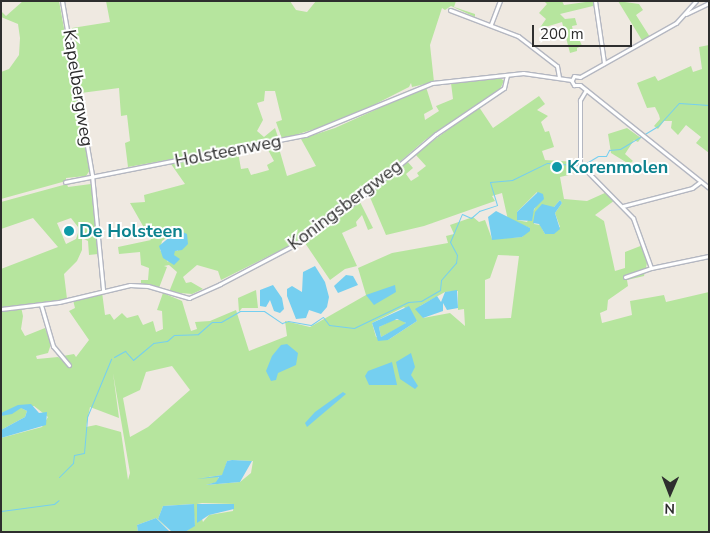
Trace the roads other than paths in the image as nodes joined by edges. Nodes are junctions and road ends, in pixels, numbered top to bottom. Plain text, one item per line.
1 (62, 1) edge
2 (500, 1) edge
3 (595, 1) edge
4 (696, 1) edge
5 (709, 3) edge
6 (450, 10) dead end
7 (686, 14) junction
8 (492, 24) junction
9 (604, 63) junction
10 (507, 75) junction
11 (559, 77) junction
12 (580, 77) junction
13 (572, 80) junction
14 (580, 85) junction
15 (586, 90) junction
16 (92, 175) junction
17 (65, 182) dead end
18 (700, 182) junction
19 (709, 188) edge
20 (623, 206) junction
21 (709, 256) edge
22 (651, 268) junction
23 (625, 277) dead end
24 (103, 290) junction
25 (41, 306) junction
26 (1, 309) edge
27 (69, 365) dead end

1 - 16 street, Kapelbergweg
2 - 8 street
3 - 9 street
4 - 7 street
5 - 7 street
6 - 8 street
7 - 9 street
8 - 11 street
9 - 12 street
10 - 11 street, Holsteenweg
10 - 16 street, Holsteenweg
10 - 24 street, Koningsbergweg
11 - 13 street, Holsteenweg
12 - 13 street
12 - 14 street
13 - 14 street
14 - 15 street
15 - 18 street
15 - 20 street
16 - 17 street, Holsteenweg
16 - 24 street
18 - 19 street
18 - 20 street
20 - 22 street
21 - 22 street
22 - 23 street
24 - 25 street
25 - 26 street
25 - 27 street

